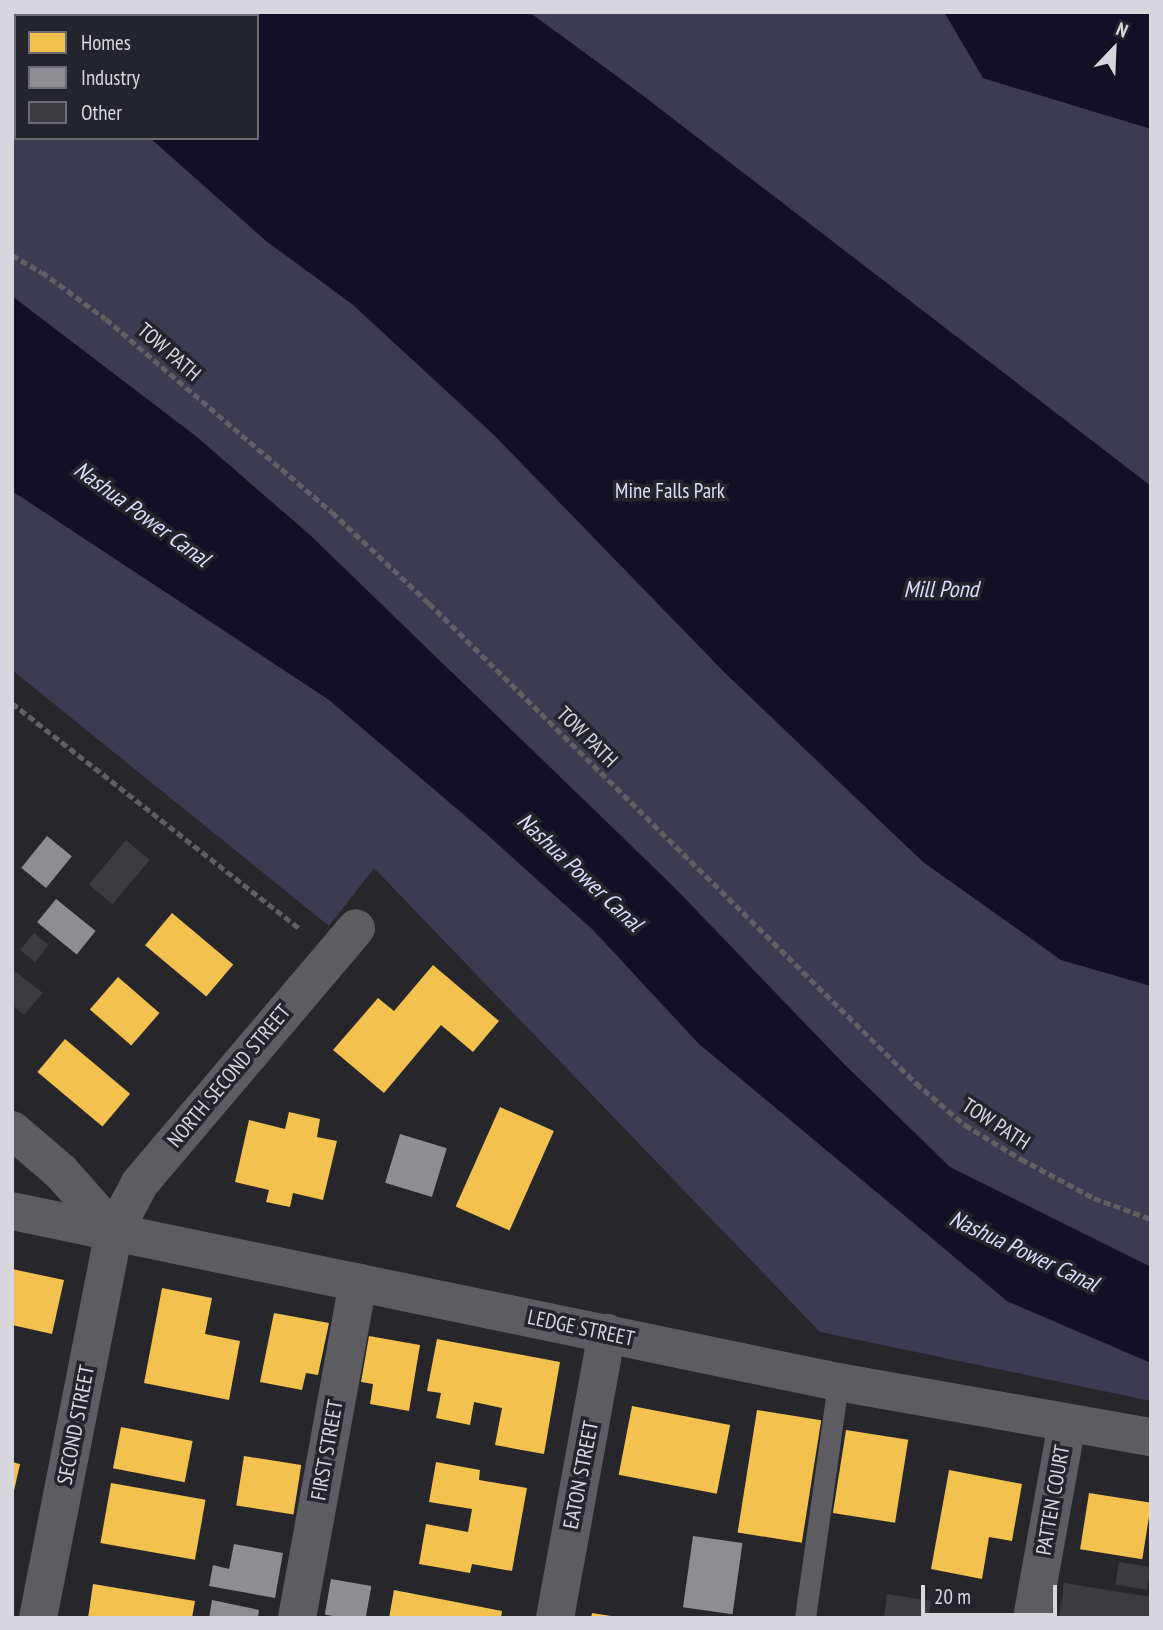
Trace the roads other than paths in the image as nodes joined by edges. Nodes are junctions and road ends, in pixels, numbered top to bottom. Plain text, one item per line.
1 (344, 941) road end
2 (12, 1130) edge
3 (12, 1211) edge
4 (114, 1232) junction
5 (358, 1282) junction
6 (607, 1333) junction
7 (838, 1382) junction
8 (1067, 1424) junction
9 (1151, 1437) edge
10 (38, 1618) edge
11 (297, 1618) edge
12 (555, 1618) edge
13 (805, 1618) edge
14 (1032, 1618) edge

1 - 4 street, NORTH SECOND STREET
2 - 4 street
3 - 4 street, LEDGE STREET
4 - 5 street, LEDGE STREET
4 - 10 street, SECOND STREET
5 - 6 street, LEDGE STREET
5 - 11 street, FIRST STREET
6 - 7 street, LEDGE STREET
6 - 12 street, EATON STREET
7 - 8 street, LEDGE STREET
7 - 13 lane
8 - 9 street, LEDGE STREET
8 - 14 street, PATTEN COURT

